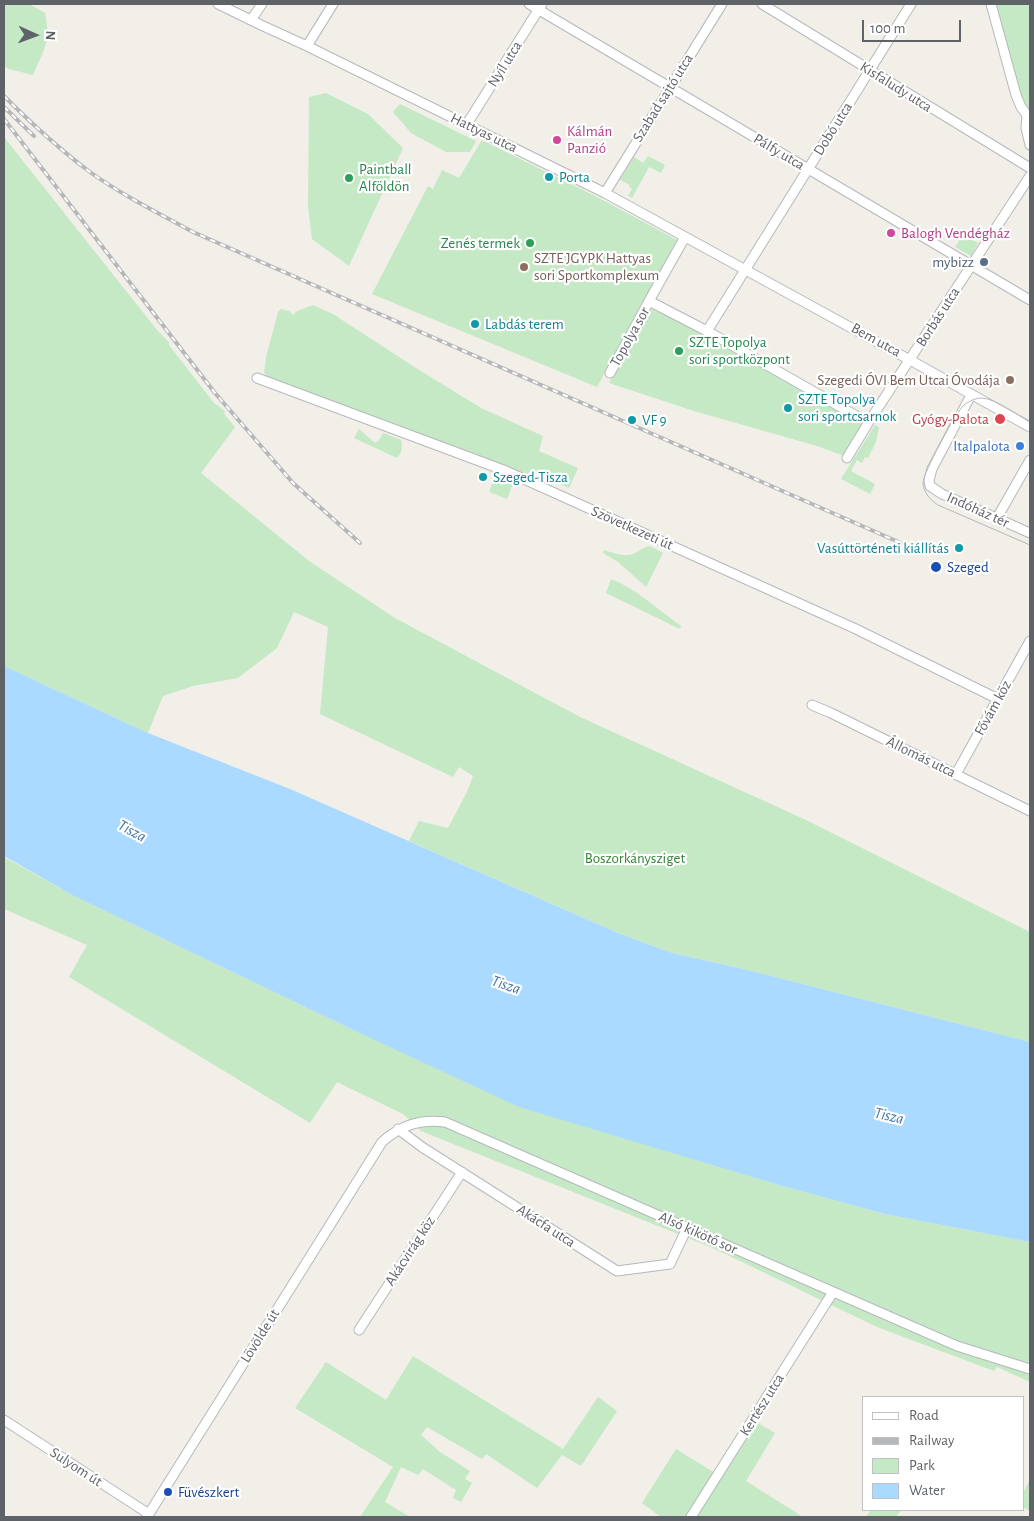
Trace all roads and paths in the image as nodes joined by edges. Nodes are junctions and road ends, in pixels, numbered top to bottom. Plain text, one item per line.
1 (218, 4) edge
2 (262, 4) edge
3 (333, 4) edge
4 (529, 4) edge
5 (722, 4) edge
6 (762, 4) edge
7 (912, 4) edge
8 (991, 4) edge
9 (540, 7) edge
10 (251, 20) junction
11 (307, 46) junction
12 (870, 71) junction
13 (670, 87) junction
14 (1029, 117) edge
15 (467, 124) junction
16 (1030, 145) edge
17 (1030, 168) edge
18 (808, 169) junction
19 (1030, 176) edge
20 (606, 193) junction
21 (685, 237) junction
22 (972, 266) junction
23 (747, 269) junction
24 (1030, 300) edge
25 (650, 301) junction
26 (707, 331) junction
27 (910, 360) junction
28 (610, 373) dead end
29 (257, 378) dead end
30 (971, 395) junction
31 (860, 418) dead end
32 (1030, 427) edge
33 (847, 458) dead end
34 (1030, 460) edge
35 (996, 518) junction
36 (1030, 533) edge
37 (1030, 641) edge
38 (998, 699) junction
39 (812, 705) dead end
40 (956, 774) junction
41 (1030, 811) edge
42 (398, 1129) junction
43 (374, 1154) joint
44 (462, 1172) junction
45 (687, 1228) junction
46 (833, 1292) junction
47 (359, 1330) dead end
48 (1030, 1369) edge
49 (4, 1420) edge
50 (148, 1516) edge
51 (691, 1517) edge

1 - 10 street, Hattyas utca
2 - 10 street
3 - 11 street
4 - 9 street, Pálfy utca
5 - 13 street, Szabad sajtó utca
6 - 12 street, Kisfaludy utca
7 - 12 street, Dobó utca
8 - 14 street
9 - 13 street, Pálfy utca
9 - 15 street, Nyíl utca
10 - 11 street, Hattyas utca
11 - 15 street, Hattyas utca
12 - 17 street, Kisfaludy utca
12 - 18 street, Dobó utca
13 - 18 street, Pálfy utca
13 - 20 street, Szabad sajtó utca
14 - 16 street
15 - 20 street, Hattyas utca
18 - 22 street, Pálfy utca
18 - 23 street, Dobó utca
19 - 22 street, Borbás utca
20 - 21 street, Hattyas utca
21 - 23 street, Hattyas utca
21 - 25 street, Topolya sor
22 - 24 street, Pálfy utca
22 - 27 street, Borbás utca
23 - 26 street, Dobó utca
23 - 27 street, Bem utca
25 - 26 street, Topolya sor
25 - 28 street, Topolya sor
26 - 31 street, Topolya sor
27 - 30 street, Bem utca
27 - 33 street, Borbás utca
29 - 38 street, Szövetkezeti út
30 - 32 street, Bem utca
30 - 35 street, Indóház tér
34 - 35 street
35 - 36 street, Indóház tér
37 - 38 street, Fővám köz
38 - 40 street, Fővám köz
39 - 40 street, Állomás utca
40 - 41 street, Állomás utca
42 - 43 street, Alsó kikötő sor
42 - 44 street, Akácfa utca
42 - 45 street, Alsó kikötő sor
43 - 50 street, Lövölde út
44 - 45 street, Akácfa utca
44 - 47 street, Akácvirág köz
45 - 46 street, Alsó kikötő sor
46 - 48 street, Alsó kikötő sor
46 - 51 street, Kertész utca
49 - 50 street, Sulyom út

